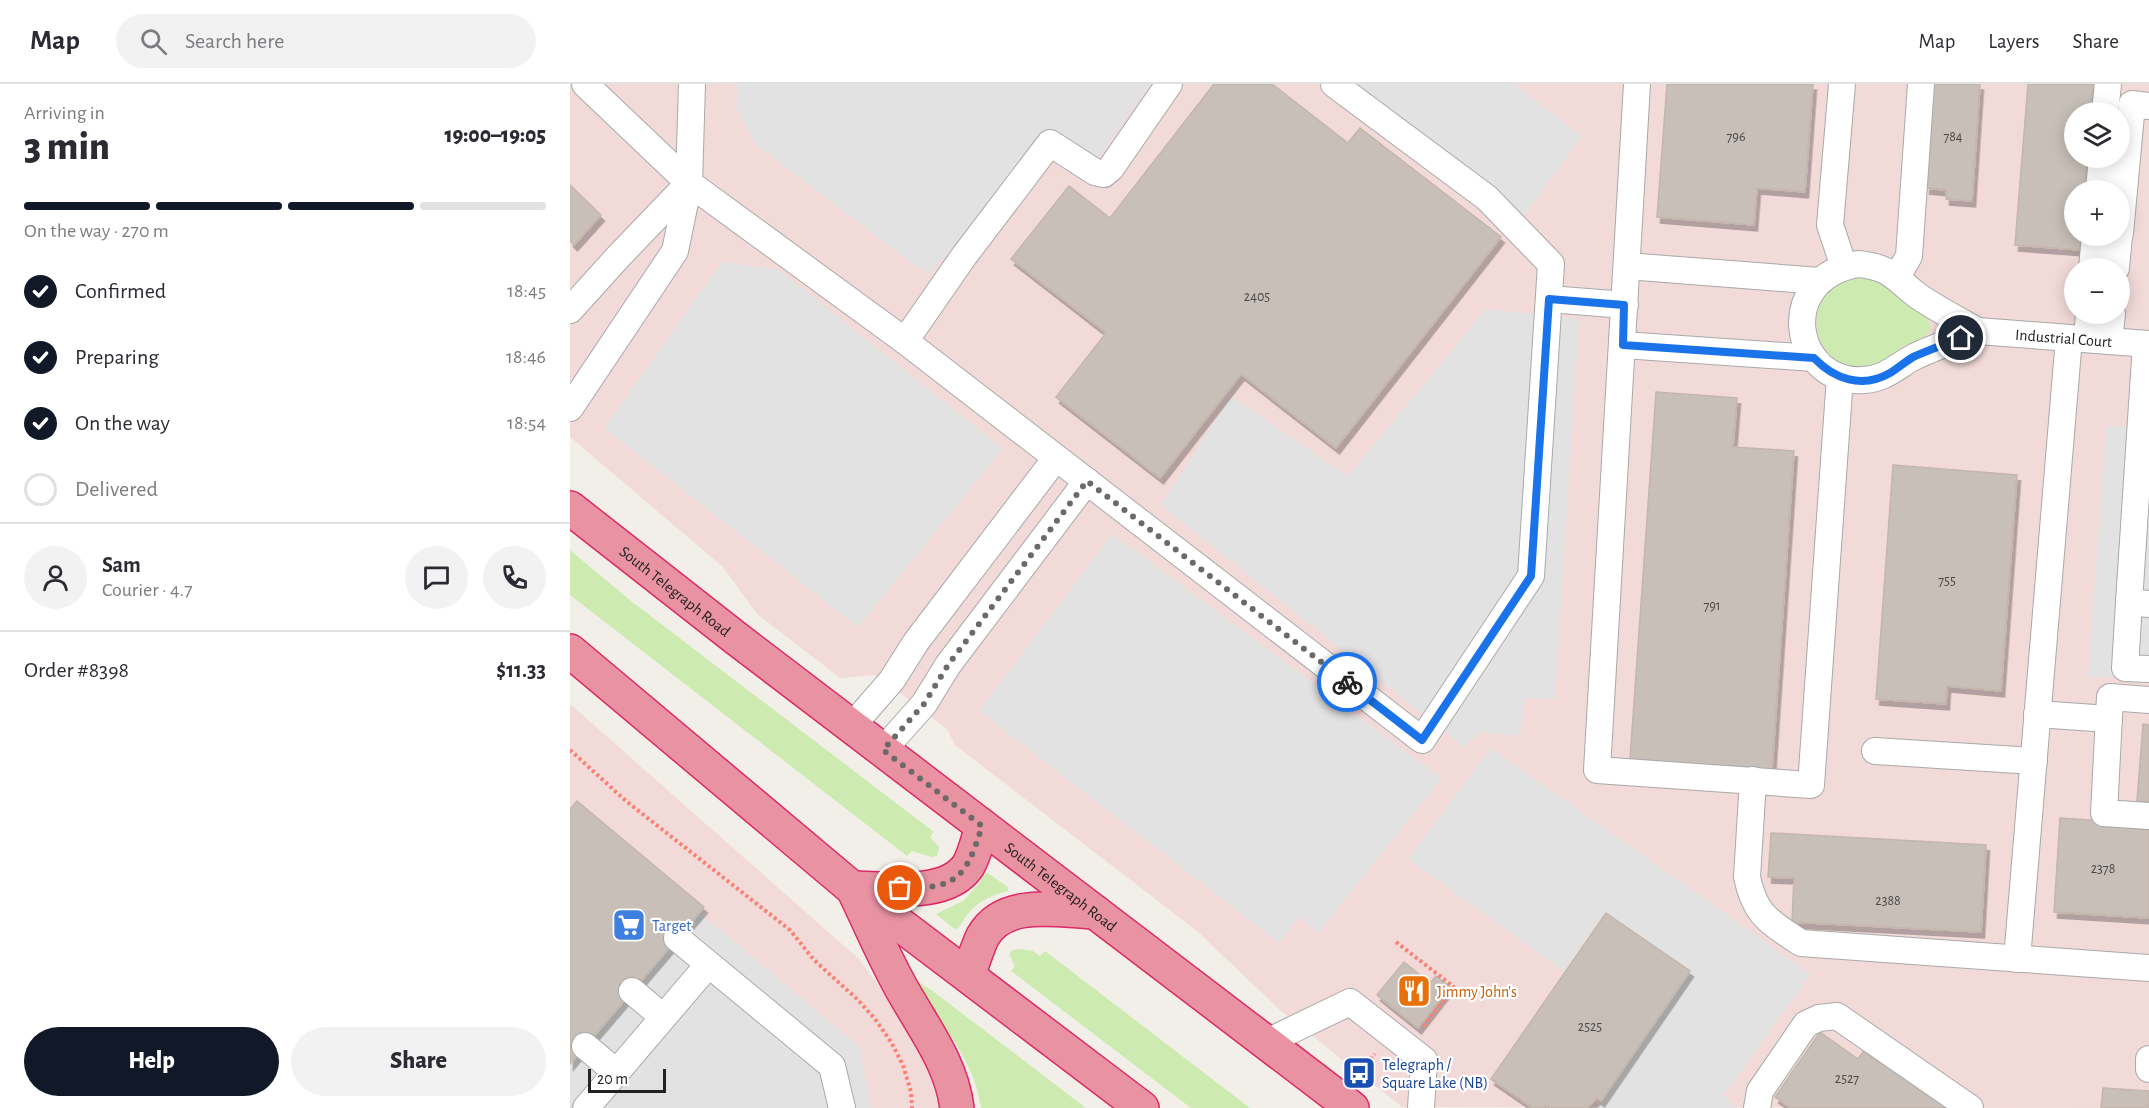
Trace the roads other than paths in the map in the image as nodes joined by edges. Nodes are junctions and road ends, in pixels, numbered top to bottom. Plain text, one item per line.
1 (585, 84) edge
2 (692, 84) edge
3 (1169, 84) edge
4 (1334, 84) edge
5 (1637, 84) edge
6 (1842, 84) edge
7 (1920, 84) edge
8 (2108, 84) edge
9 (2106, 102) edge
10 (2149, 106) edge
11 (2124, 180) edge
12 (690, 183) junction
13 (1627, 266) junction
14 (1844, 267) junction
15 (1897, 277) junction
16 (1820, 280) junction
17 (1549, 299) junction
18 (1624, 305) junction
19 (570, 310) edge
20 (2089, 324) edge
21 (2102, 324) edge
22 (1978, 331) junction
23 (2088, 339) junction
24 (905, 341) junction
25 (2148, 344) edge
26 (1623, 345) junction
27 (1814, 358) junction
28 (1840, 377) junction
29 (570, 408) edge
30 (1056, 458) junction
31 (1087, 481) junction
32 (570, 508) edge
33 (1000, 532) junction
34 (1031, 556) junction
35 (2139, 603) edge
36 (916, 642) junction
37 (570, 651) edge
38 (948, 665) junction
39 (2149, 669) edge
40 (2149, 700) edge
41 (2037, 714) junction
42 (2109, 718) junction
43 (852, 726) junction
44 (883, 750) junction
45 (1875, 751) dead end
46 (2034, 761) junction
47 (1753, 780) junction
48 (2149, 816) edge
49 (982, 826) junction
50 (852, 888) junction
51 (1095, 912) junction
52 (677, 938) dead end
53 (2017, 958) junction
54 (708, 965) junction
55 (2149, 968) edge
56 (968, 975) junction
57 (632, 991) dead end
58 (663, 1017) junction
59 (1264, 1043) junction
60 (585, 1046) dead end
61 (2149, 1059) edge
62 (2149, 1069) edge
63 (616, 1072) junction
64 (585, 1108) edge
65 (842, 1108) edge
66 (957, 1108) edge
67 (1142, 1108) edge
68 (1352, 1108) edge
69 (1421, 1108) edge
70 (1757, 1108) edge
71 (1970, 1108) edge

1 - 12 street
2 - 12 street
3 - 24 street
4 - 17 street
5 - 13 street
6 - 14 street
7 - 15 street
8 - 9 street
10 - 11 street
12 - 19 street
12 - 24 street
12 - 29 street
13 - 16 street
13 - 18 street
14 - 15 street, Industrial Court
14 - 16 street, Industrial Court
15 - 22 street, Industrial Court
16 - 27 street, Industrial Court
17 - 18 street
17 - 31 street
18 - 26 street
20 - 23 street
21 - 23 street
22 - 23 street, Industrial Court
22 - 28 street, Industrial Court
23 - 25 street, Industrial Court
23 - 41 street
24 - 30 street
25 - 35 street
26 - 27 street
26 - 47 street
27 - 28 street, Industrial Court
28 - 47 street
30 - 31 street
30 - 33 street
31 - 34 street
32 - 43 highway, South Telegraph Road
33 - 34 street
33 - 36 street
34 - 38 street
35 - 39 street
36 - 38 street
36 - 43 street
37 - 50 highway
38 - 44 street
40 - 42 street
41 - 42 street
41 - 46 street
42 - 48 street
43 - 44 highway, South Telegraph Road
44 - 49 highway, South Telegraph Road
45 - 46 street
46 - 53 street
47 - 53 street
49 - 50 highway
49 - 51 highway, South Telegraph Road
50 - 56 highway
50 - 66 highway
51 - 56 highway
51 - 59 highway, South Telegraph Road
52 - 54 street
53 - 55 street
54 - 58 street
54 - 65 street
56 - 67 highway
57 - 58 street
58 - 63 street
59 - 68 highway, South Telegraph Road
59 - 69 street
60 - 63 street
61 - 62 street
63 - 64 street
70 - 71 street

